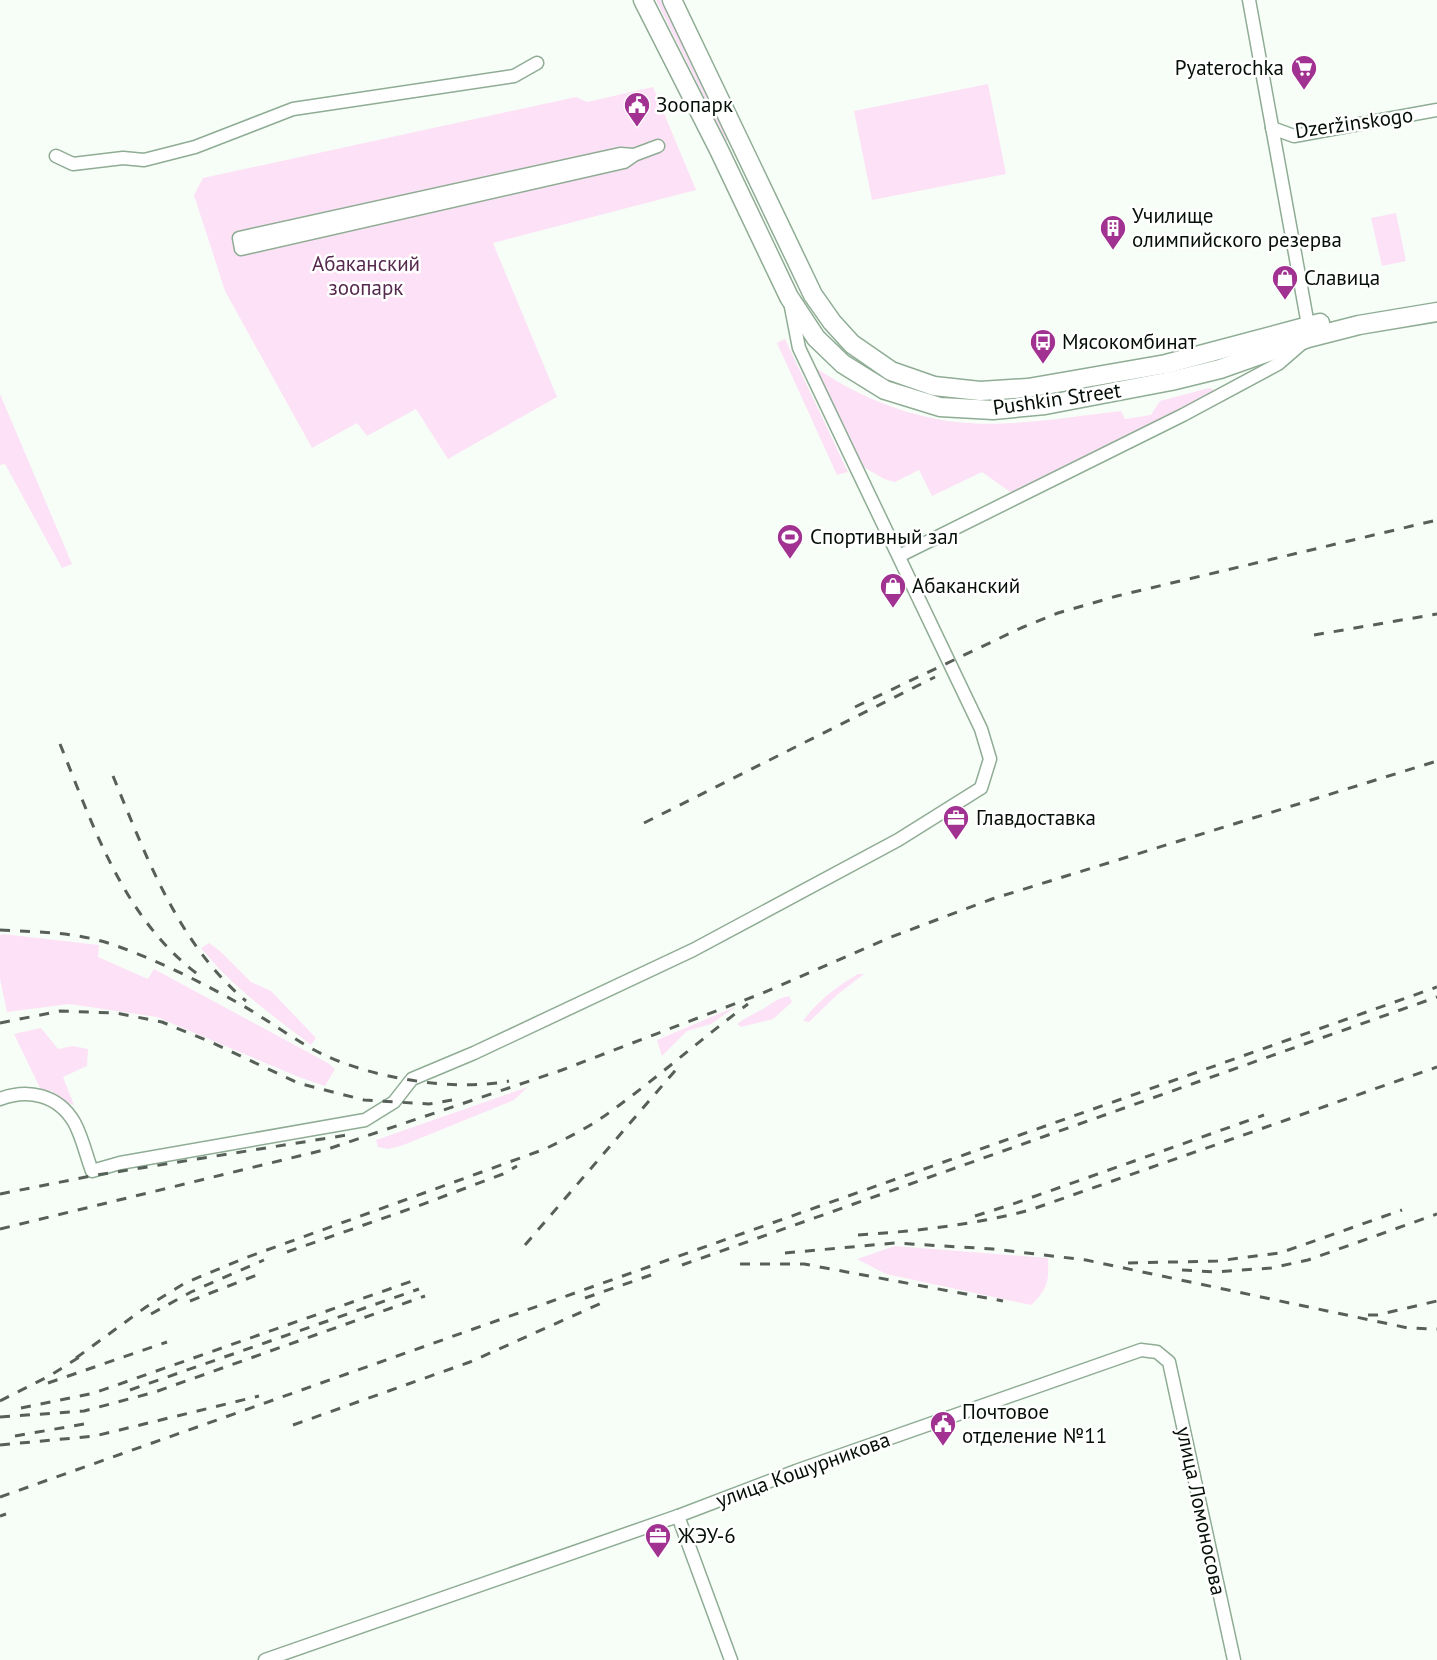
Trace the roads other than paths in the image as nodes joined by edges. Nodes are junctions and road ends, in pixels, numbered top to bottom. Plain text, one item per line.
1 (643, 0) edge
2 (672, 0) edge
3 (1249, 0) edge
4 (537, 63) dead end
5 (1437, 110) edge
6 (1272, 128) junction
7 (658, 146) dead end
8 (634, 155) junction
9 (56, 156) dead end
10 (789, 297) junction
11 (1437, 300) edge
12 (1437, 312) edge
13 (1308, 332) junction
14 (899, 556) junction
15 (0, 1099) edge
16 (1169, 1362) joint
17 (678, 1516) junction
18 (265, 1660) edge
19 (731, 1660) edge
20 (1234, 1660) edge

1 - 10 main road, Pushkin Street
2 - 13 main road, Pushkin Street
3 - 6 street
4 - 9 street
5 - 6 street, Dzeržinskogo
6 - 13 street
7 - 8 street
8 - 8 street
10 - 13 main road, Pushkin Street
10 - 14 street
11 - 13 main road, Pushkin Street
12 - 13 main road, Pushkin Street
13 - 14 street
14 - 15 street
16 - 17 street, улица Кошурникова
16 - 20 street, улица Ломоносова
17 - 18 street, улица Кошурникова
17 - 19 street

